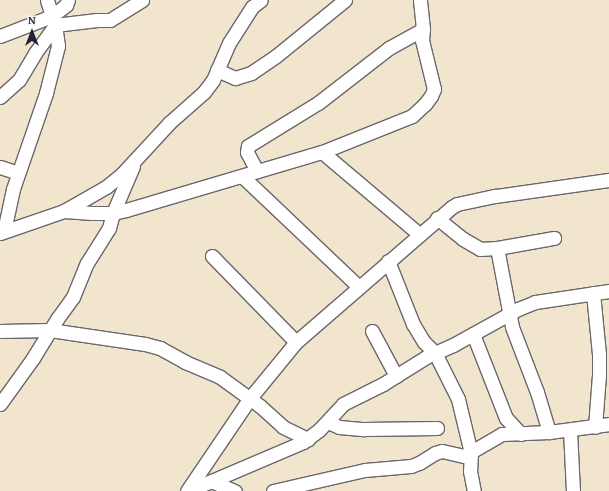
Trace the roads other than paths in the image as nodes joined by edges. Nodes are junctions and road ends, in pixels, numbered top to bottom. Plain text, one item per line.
1 (47, 0) edge
2 (68, 0) edge
3 (142, 0) edge
4 (261, 0) edge
5 (344, 0) edge
6 (420, 0) edge
7 (53, 20) junction
8 (423, 29) junction
9 (0, 36) edge
10 (218, 70) junction
11 (0, 97) edge
12 (322, 152) junction
13 (135, 161) junction
14 (0, 167) edge
15 (257, 171) junction
16 (18, 173) junction
17 (242, 176) junction
18 (609, 180) edge
19 (64, 210) junction
20 (114, 213) junction
21 (437, 218) junction
22 (2, 232) edge
23 (419, 234) junction
24 (554, 238) dead end
25 (497, 248) junction
26 (212, 256) dead end
27 (388, 261) junction
28 (358, 286) junction
29 (609, 291) edge
30 (593, 293) junction
31 (510, 313) junction
32 (50, 330) junction
33 (0, 331) edge
34 (372, 331) dead end
35 (474, 334) junction
36 (296, 342) junction
37 (435, 353) junction
38 (396, 376) junction
39 (250, 398) junction
40 (0, 404) edge
41 (328, 422) junction
42 (609, 424) edge
43 (594, 427) junction
44 (436, 428) dead end
45 (570, 430) junction
46 (549, 432) junction
47 (521, 434) junction
48 (308, 439) junction
49 (471, 453) junction
50 (211, 481) junction
51 (188, 491) edge
52 (235, 491) edge
53 (273, 491) edge
54 (474, 491) edge
55 (572, 491) edge

1 - 7 street
2 - 7 street
3 - 7 street
4 - 10 street
5 - 10 street
6 - 8 street
7 - 9 street
7 - 11 street
7 - 16 street
8 - 12 street
8 - 15 street
10 - 13 street
12 - 15 street
12 - 23 street
13 - 19 street
13 - 20 street
14 - 16 street
15 - 17 street
16 - 22 street
17 - 20 street
17 - 28 street
18 - 21 street
19 - 20 street
19 - 22 street
20 - 32 street
21 - 23 street
21 - 25 street
23 - 27 street
24 - 25 street
25 - 31 street
26 - 36 street
27 - 28 street
27 - 37 street
28 - 36 street
29 - 30 street
30 - 31 street
30 - 43 street
31 - 35 street
31 - 46 street
32 - 33 street
32 - 39 street
32 - 40 street
34 - 38 street
35 - 37 street
35 - 47 street
36 - 39 street
37 - 38 street
37 - 49 street
38 - 41 street
39 - 48 street
39 - 51 street
41 - 44 street
41 - 48 street
42 - 43 street
43 - 45 street
45 - 46 street
45 - 55 street
46 - 47 street
47 - 49 street
48 - 50 street
49 - 53 street
49 - 54 street
50 - 51 street
50 - 52 street

